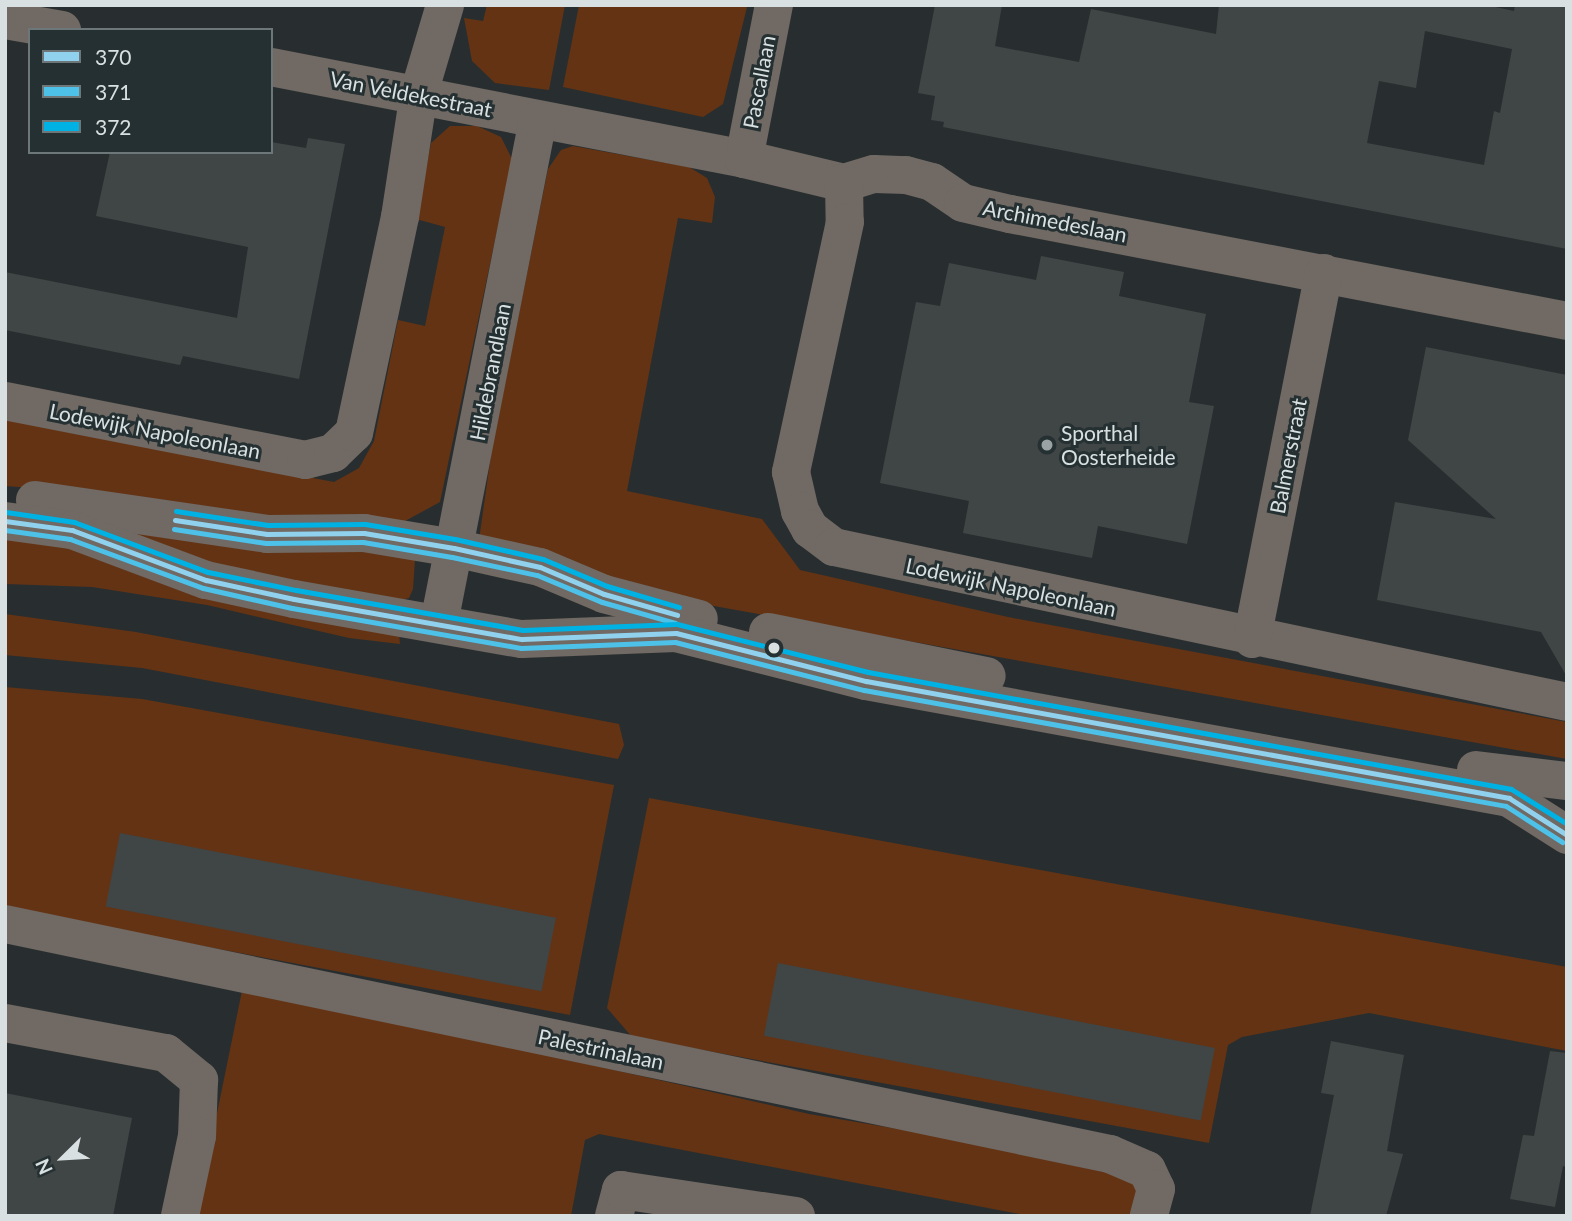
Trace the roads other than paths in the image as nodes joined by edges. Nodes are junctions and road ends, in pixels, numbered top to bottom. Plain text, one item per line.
1 (445, 5) edge
2 (774, 5) edge
3 (5, 20) edge
4 (51, 28) edge
5 (273, 67) edge
6 (419, 93) junction
7 (544, 121) junction
8 (744, 159) junction
9 (845, 183) junction
10 (1324, 273) junction
11 (1567, 321) edge
12 (5, 401) edge
13 (5, 499) edge
14 (5, 522) edge
15 (454, 548) junction
16 (439, 623) junction
17 (1252, 639) junction
18 (1567, 702) edge
19 (1567, 781) edge
20 (1567, 835) edge
21 (5, 924) edge
22 (5, 1023) edge
23 (180, 1216) edge
24 (614, 1216) edge
25 (796, 1216) edge
26 (1149, 1216) edge

1 - 6 street
2 - 8 street, Pascallaan
3 - 4 street
5 - 6 street, Van Veldekestraat
6 - 7 street, Van Veldekestraat
6 - 12 street, Lodewijk Napoleonlaan
7 - 8 street, Archimedeslaan
7 - 15 street, Hildebrandlaan
8 - 9 street, Archimedeslaan
9 - 10 street, Archimedeslaan
9 - 17 street, Lodewijk Napoleonlaan
10 - 11 street, Archimedeslaan
10 - 17 street, Balmerstraat
13 - 15 street
14 - 16 street
15 - 16 street, Hildebrandlaan
15 - 19 street
16 - 20 street
17 - 18 street, Lodewijk Napoleonlaan
21 - 26 street, Palestrinalaan
22 - 23 street
24 - 25 street

